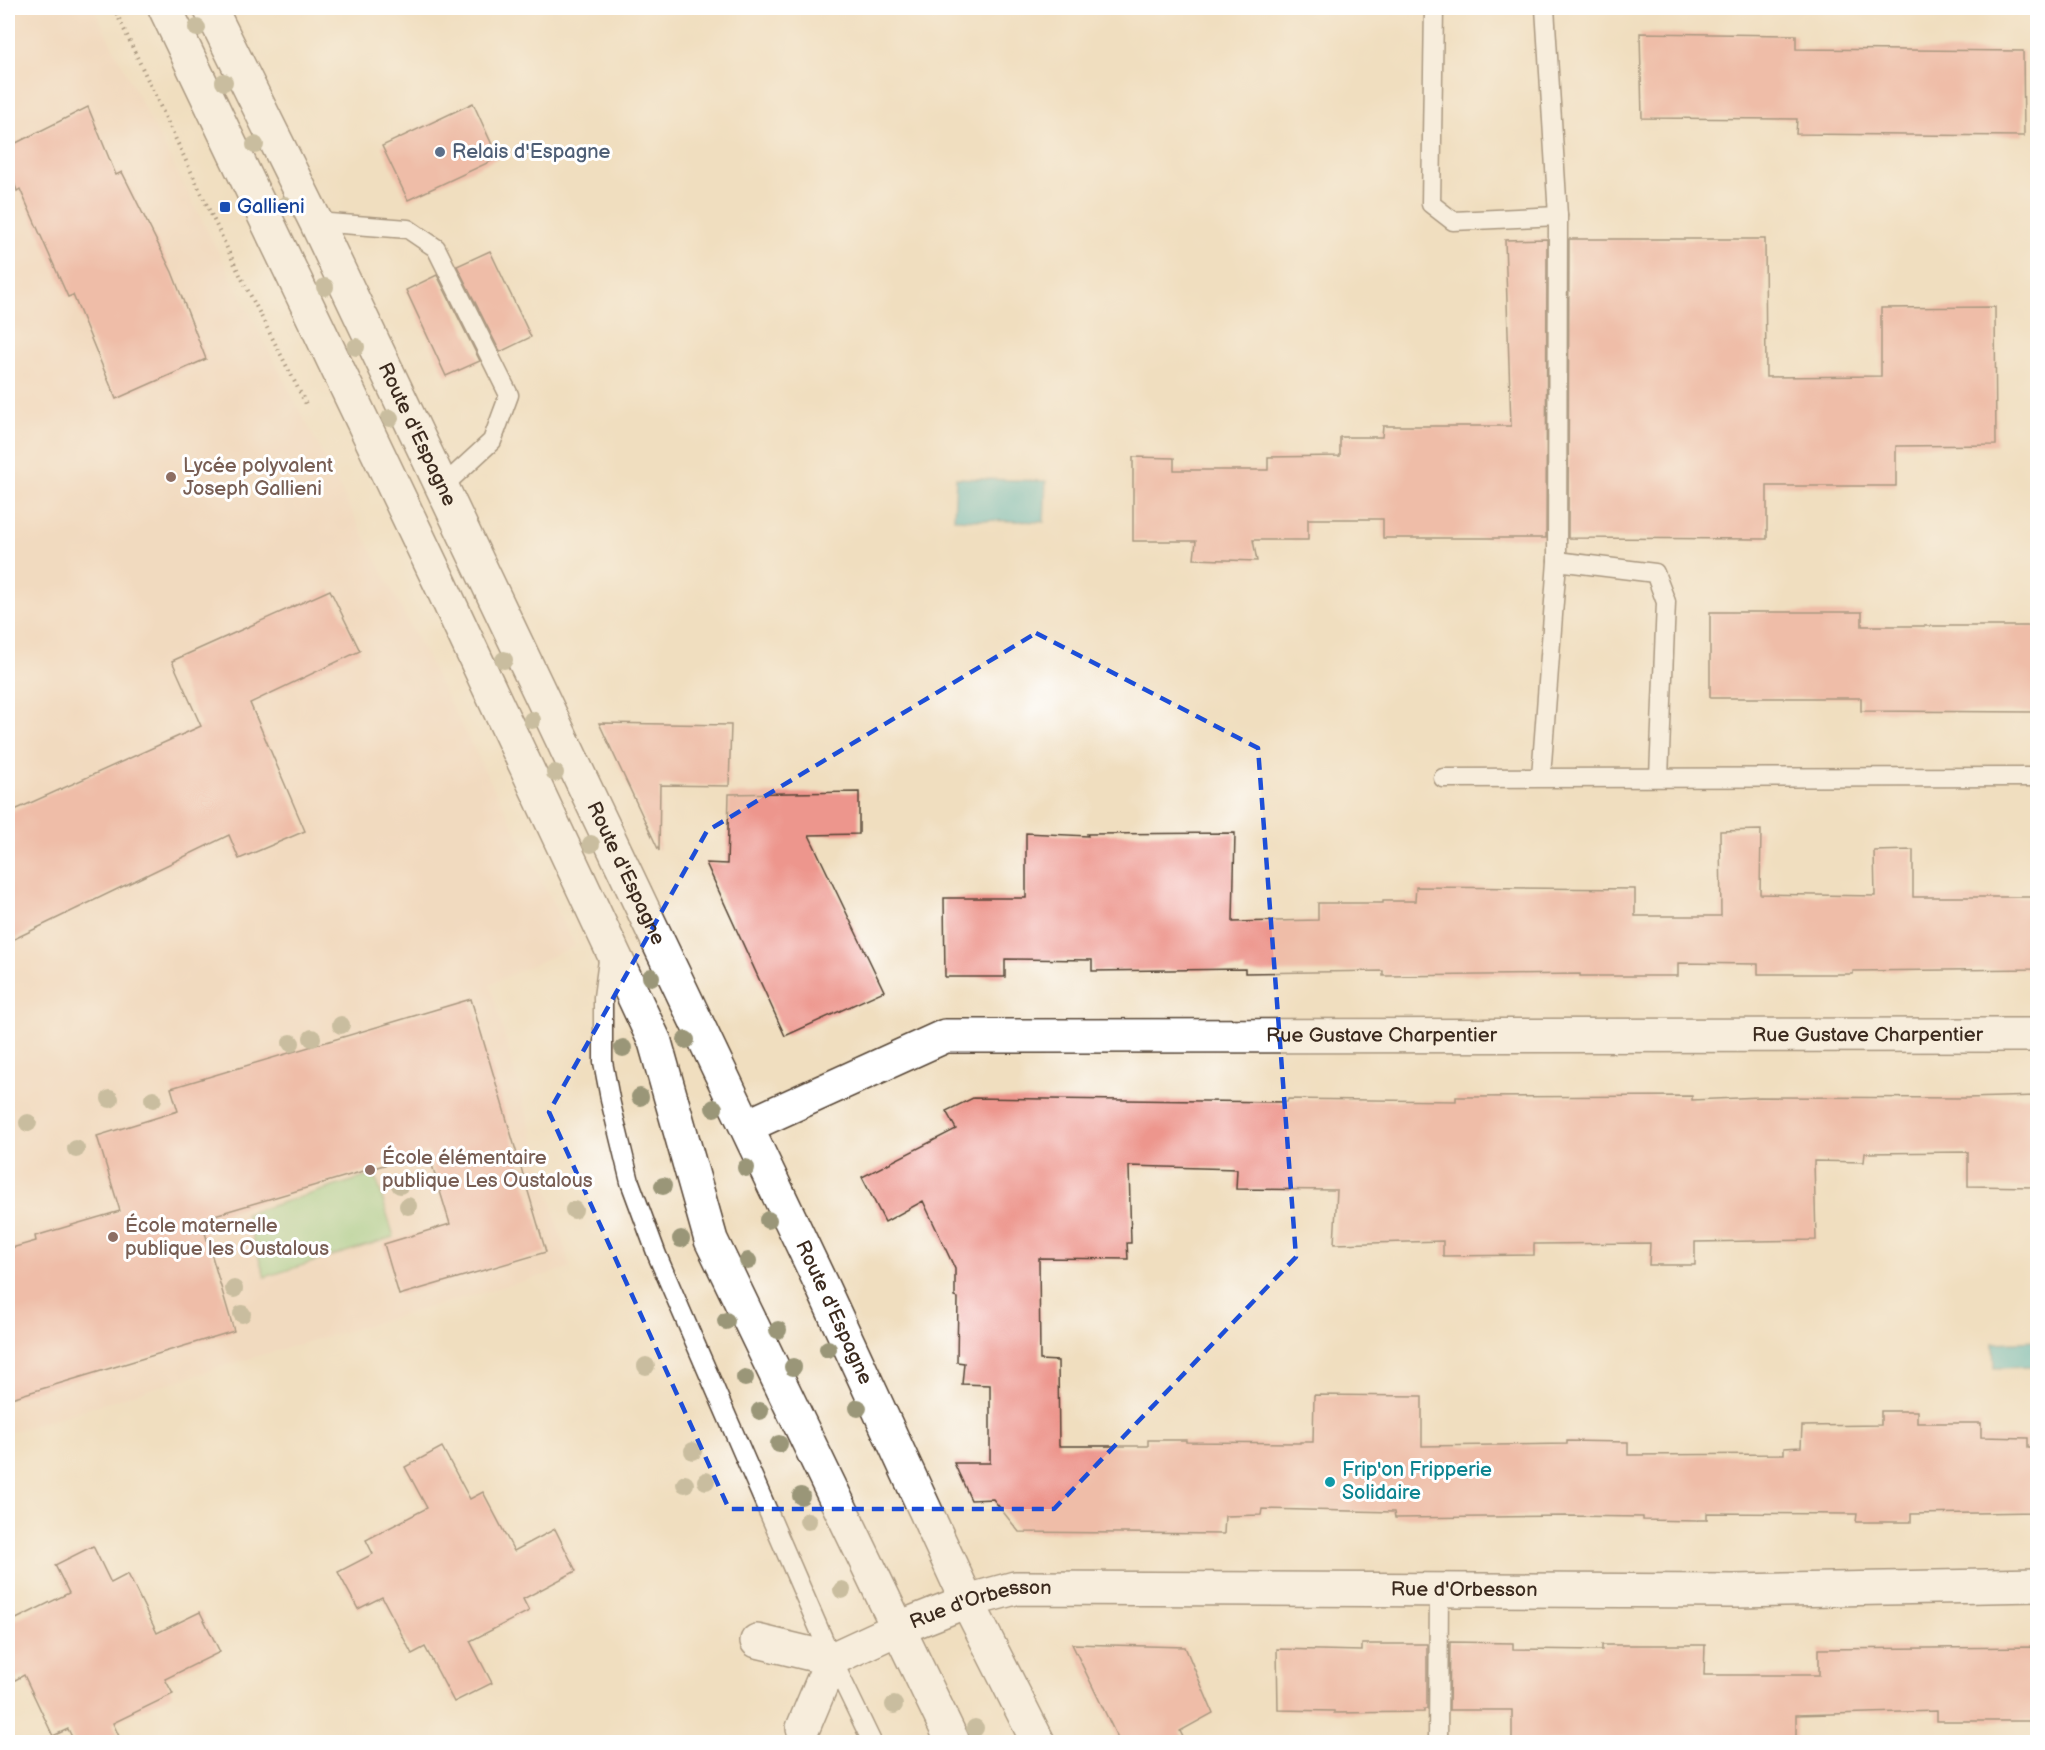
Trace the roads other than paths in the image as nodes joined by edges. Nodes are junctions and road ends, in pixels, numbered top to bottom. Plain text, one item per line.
1 (165, 8) edge
2 (210, 8) edge
3 (1434, 8) edge
4 (1545, 8) edge
5 (1558, 216) junction
6 (316, 222) junction
7 (442, 487) junction
8 (1557, 561) junction
9 (1542, 777) junction
10 (1659, 777) junction
11 (2037, 777) edge
12 (1443, 778) dead end
13 (610, 946) junction
14 (2037, 1035) edge
15 (747, 1126) junction
16 (2037, 1585) edge
17 (1439, 1589) junction
18 (967, 1601) junction
19 (899, 1628) junction
20 (757, 1641) dead end
21 (832, 1659) junction
22 (802, 1728) dead end
23 (872, 1743) edge
24 (953, 1743) edge
25 (1038, 1743) edge
26 (1438, 1743) edge

1 - 13 main road
2 - 6 main road, Route d'Espagne
3 - 5 lane
4 - 5 lane
5 - 8 lane
6 - 7 main road, Route d'Espagne
6 - 7 lane
7 - 15 main road, Route d'Espagne
8 - 9 lane
8 - 10 lane
9 - 10 lane
9 - 12 lane
10 - 11 lane
13 - 19 main road
13 - 21 lane
14 - 15 main road, Rue Gustave Charpentier
15 - 18 main road, Route d'Espagne
16 - 17 main road, Rue d'Orbesson
17 - 18 main road, Rue d'Orbesson
17 - 26 lane
18 - 19 main road, Rue d'Orbesson
18 - 25 main road, Route d'Espagne
19 - 21 main road
19 - 24 main road
20 - 21 main road
21 - 22 main road
21 - 23 lane

